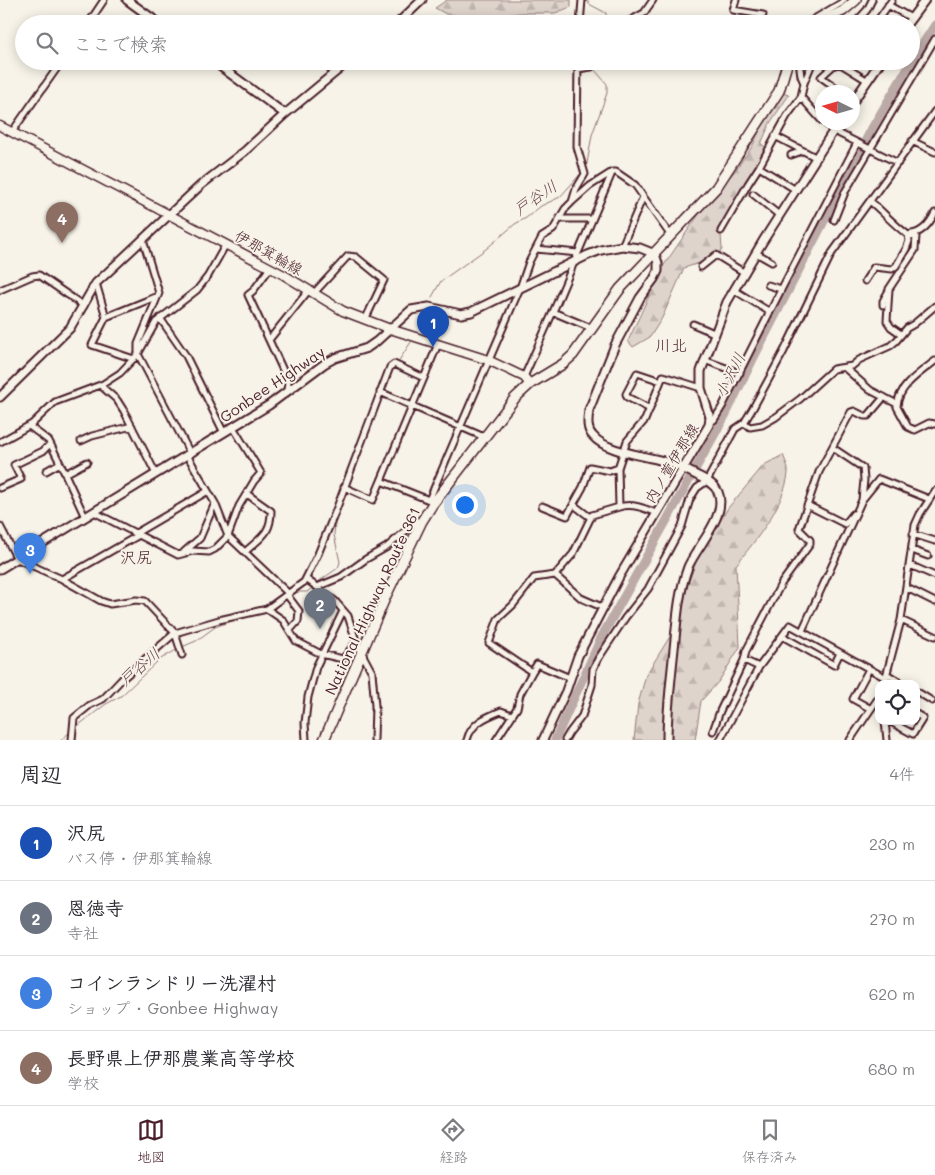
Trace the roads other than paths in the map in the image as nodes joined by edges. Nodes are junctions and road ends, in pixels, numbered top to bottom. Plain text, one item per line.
1 (104, 0) edge
2 (127, 0) edge
3 (422, 0) edge
4 (582, 0) edge
5 (653, 0) edge
6 (736, 0) edge
7 (844, 0) edge
8 (856, 0) edge
9 (872, 0) edge
10 (892, 0) edge
11 (925, 0) edge
12 (888, 5) junction
13 (867, 10) junction
14 (94, 15) edge
15 (148, 15) edge
16 (406, 15) edge
17 (581, 15) edge
18 (640, 15) edge
19 (763, 15) dead end
20 (821, 15) edge
21 (835, 15) edge
22 (862, 15) edge
23 (874, 15) edge
24 (880, 15) edge
25 (901, 15) edge
26 (914, 15) edge
27 (935, 39) edge
28 (920, 65) edge
29 (56, 70) edge
30 (225, 70) edge
31 (338, 70) edge
32 (578, 70) edge
33 (785, 70) edge
34 (800, 70) edge
35 (809, 70) edge
36 (829, 70) edge
37 (851, 70) edge
38 (875, 70) edge
39 (917, 70) edge
40 (868, 81) junction
41 (804, 83) junction
42 (832, 85) edge
43 (860, 92) edge
44 (801, 97) junction
45 (935, 111) edge
46 (815, 113) edge
47 (285, 114) junction
48 (0, 126) edge
49 (834, 131) joint
50 (12, 132) junction
51 (775, 136) junction
52 (912, 141) junction
53 (857, 143) junction
54 (802, 150) junction
55 (871, 150) junction
56 (935, 152) edge
57 (791, 155) dead end
58 (817, 158) junction
59 (898, 162) junction
60 (760, 167) junction
61 (612, 172) junction
62 (796, 190) junction
63 (753, 194) dead end
64 (643, 197) junction
65 (870, 201) junction
66 (572, 202) junction
67 (935, 212) edge
68 (169, 214) junction
69 (779, 215) junction
70 (560, 219) junction
71 (592, 219) junction
72 (834, 220) dead end
73 (721, 232) dead end
74 (671, 236) junction
75 (908, 236) junction
76 (143, 240) junction
77 (226, 244) junction
78 (622, 246) junction
79 (536, 249) junction
80 (578, 253) junction
81 (654, 254) junction
82 (756, 254) junction
83 (574, 262) junction
84 (772, 262) dead end
85 (701, 267) dead end
86 (270, 268) junction
87 (745, 273) junction
88 (865, 281) dead end
89 (96, 284) junction
90 (768, 285) dead end
91 (520, 288) junction
92 (782, 289) junction
93 (889, 289) junction
94 (0, 290) edge
95 (734, 290) junction
96 (311, 291) junction
97 (158, 296) junction
98 (883, 305) dead end
99 (84, 306) junction
100 (935, 306) edge
101 (554, 312) junction
102 (770, 312) junction
103 (106, 318) junction
104 (160, 318) junction
105 (365, 320) junction
106 (693, 324) dead end
107 (592, 328) junction
108 (390, 329) junction
109 (714, 333) junction
110 (901, 334) junction
111 (269, 340) junction
112 (438, 344) junction
113 (136, 357) junction
114 (488, 360) junction
115 (704, 360) junction
116 (935, 361) edge
117 (845, 368) junction
118 (740, 373) junction
119 (424, 378) junction
120 (527, 381) junction
121 (661, 381) junction
122 (100, 385) junction
123 (701, 388) junction
124 (287, 391) junction
125 (382, 393) junction
126 (0, 397) edge
127 (884, 397) junction
128 (897, 404) junction
129 (412, 406) junction
130 (650, 409) junction
131 (710, 421) junction
132 (744, 423) junction
133 (935, 424) edge
134 (29, 426) junction
135 (132, 426) junction
136 (233, 427) junction
137 (460, 427) junction
138 (224, 433) junction
139 (484, 437) junction
140 (81, 441) dead end
141 (0, 442) edge
142 (50, 444) junction
143 (832, 448) junction
144 (624, 451) junction
145 (189, 454) junction
146 (87, 462) dead end
147 (60, 463) junction
148 (618, 468) junction
149 (685, 469) junction
150 (46, 471) dead end
151 (65, 474) junction
152 (156, 474) junction
153 (705, 479) junction
154 (381, 481) junction
155 (0, 488) edge
156 (346, 488) junction
157 (208, 491) junction
158 (247, 494) junction
159 (933, 496) edge
160 (862, 500) junction
161 (215, 503) junction
162 (430, 503) junction
163 (574, 505) junction
164 (542, 506) dead end
165 (808, 506) junction
166 (619, 507) junction
167 (94, 512) junction
168 (656, 513) junction
169 (855, 514) junction
170 (85, 517) junction
171 (591, 518) junction
172 (422, 521) junction
173 (0, 526) edge
174 (137, 534) junction
175 (913, 534) junction
176 (228, 536) junction
177 (935, 541) edge
178 (912, 550) junction
179 (245, 552) junction
180 (182, 554) junction
181 (928, 556) dead end
182 (17, 558) junction
183 (910, 565) junction
184 (0, 569) edge
185 (555, 575) junction
186 (935, 576) edge
187 (62, 579) junction
188 (306, 579) junction
189 (315, 585) junction
190 (907, 588) junction
191 (288, 595) junction
192 (935, 602) edge
193 (604, 608) junction
194 (267, 609) junction
195 (342, 611) junction
196 (901, 620) junction
197 (290, 630) junction
198 (802, 631) junction
199 (174, 633) junction
200 (782, 636) junction
201 (935, 636) edge
202 (359, 648) junction
203 (180, 649) dead end
204 (840, 653) junction
205 (321, 654) junction
206 (744, 660) junction
207 (759, 667) junction
208 (869, 669) junction
209 (532, 672) junction
210 (886, 676) junction
211 (570, 678) junction
212 (885, 680) edge
213 (894, 680) edge
214 (920, 694) edge
215 (932, 701) dead end
216 (875, 703) edge
217 (871, 709) junction
218 (512, 715) junction
219 (887, 725) edge
220 (895, 725) edge
221 (919, 725) edge
222 (713, 732) dead end
223 (72, 740) edge
224 (306, 740) edge
225 (324, 740) edge
226 (374, 740) edge
227 (467, 740) edge
228 (496, 740) edge
229 (543, 740) edge
230 (565, 740) edge
231 (667, 740) edge
232 (720, 740) edge
233 (850, 740) edge
234 (887, 740) edge

1 - 14 street
2 - 15 street
3 - 16 street
4 - 17 street
5 - 18 street
6 - 19 street
7 - 20 street
8 - 21 highway
9 - 13 street
10 - 12 street
11 - 26 street
12 - 24 street
12 - 25 street
13 - 22 street
13 - 23 street
27 - 28 street
29 - 50 street
30 - 47 street
31 - 47 street
32 - 66 street
33 - 74 highway, National Highway Route 361
34 - 41 street
35 - 41 street
36 - 42 street
37 - 40 street
38 - 40 street
39 - 55 street
40 - 43 street
41 - 44 street
44 - 46 street
44 - 51 street
45 - 52 street
47 - 68 street
48 - 50 main road, 伊那箕輪線
49 - 53 street
49 - 58 street, 内ノ萱伊那線
50 - 68 main road, 伊那箕輪線
51 - 54 street
51 - 60 street
52 - 56 street
52 - 59 street
53 - 55 street
53 - 92 street
54 - 57 street
54 - 58 street
55 - 59 street
55 - 72 street
58 - 62 street, 内ノ萱伊那線
59 - 65 street
60 - 62 street
60 - 73 street
61 - 64 street
61 - 66 street
61 - 71 street
62 - 69 street, 内ノ萱伊那線
63 - 69 street
64 - 74 street
64 - 78 street
65 - 75 street
65 - 132 street
66 - 70 street
67 - 75 street
68 - 76 street
68 - 77 main road, 伊那箕輪線
69 - 82 street, 内ノ萱伊那線
70 - 71 street
70 - 79 street
71 - 80 street
74 - 81 highway, National Highway Route 361
75 - 88 street
75 - 93 street
76 - 89 street
76 - 97 street
77 - 86 main road, 伊那箕輪線
77 - 104 street
78 - 81 street, Gonbee Highway
78 - 83 street, Gonbee Highway
79 - 80 street
79 - 91 street
80 - 83 street
81 - 107 highway, National Highway Route 361
81 - 144 street
82 - 84 street
82 - 87 street, 内ノ萱伊那線
83 - 91 street, Gonbee Highway
83 - 101 street
85 - 87 street
86 - 96 main road, 伊那箕輪線
86 - 111 street
87 - 95 street, 内ノ萱伊那線
89 - 99 street
89 - 103 street
90 - 92 street
91 - 108 street, Gonbee Highway
91 - 114 street
92 - 102 street
93 - 98 street
93 - 110 street
94 - 99 street
95 - 102 street
95 - 109 street, 内ノ萱伊那線
96 - 105 main road, 伊那箕輪線
96 - 105 street
96 - 111 street
97 - 103 street
97 - 113 street
99 - 126 street
100 - 110 street
101 - 107 street
101 - 120 street
102 - 118 street
103 - 113 street
104 - 113 street
104 - 138 street
105 - 108 main road, 伊那箕輪線
106 - 109 street
107 - 120 highway, National Highway Route 361
108 - 112 main road, 伊那箕輪線
108 - 124 street, Gonbee Highway
109 - 115 street, 内ノ萱伊那線
110 - 117 street
111 - 124 street
112 - 114 main road, 伊那箕輪線
112 - 119 street
113 - 122 street
113 - 145 street
114 - 120 main road, 伊那箕輪線
114 - 137 street
115 - 118 street
115 - 123 street, 内ノ萱伊那線
116 - 128 street
117 - 127 street
117 - 132 street
118 - 131 street
119 - 125 street
119 - 129 street
120 - 139 highway, National Highway Route 361
121 - 123 street
121 - 130 street
121 - 130 street
122 - 134 street
122 - 135 street
123 - 131 street, 内ノ萱伊那線
124 - 136 street, Gonbee Highway
125 - 129 street
125 - 156 street
127 - 128 street
127 - 143 street
128 - 133 street
129 - 137 street
129 - 154 street
130 - 144 street
131 - 149 street, 内ノ萱伊那線
132 - 153 street
134 - 141 street
134 - 142 street
135 - 140 street
135 - 152 street
136 - 138 street, Gonbee Highway
136 - 158 street
137 - 139 street
137 - 162 street
138 - 145 street, Gonbee Highway
139 - 162 highway, National Highway Route 361
142 - 147 street
142 - 155 street
143 - 160 street
143 - 165 street
144 - 148 street
144 - 149 street
145 - 152 street, Gonbee Highway
145 - 157 street
146 - 151 street
147 - 150 street
147 - 151 street
148 - 163 street
148 - 166 street
149 - 153 street
149 - 168 street, 内ノ萱伊那線
151 - 170 street
152 - 167 street, Gonbee Highway
153 - 230 street
153 - 231 street
154 - 156 street
154 - 162 street
156 - 188 street
157 - 161 street
157 - 174 street
158 - 176 street
158 - 179 street
159 - 160 street
159 - 175 street
160 - 169 street
161 - 176 street
161 - 180 street
162 - 172 highway, National Highway Route 361
163 - 164 street
163 - 171 street
165 - 169 street
165 - 206 street
166 - 168 street
166 - 171 street
167 - 170 street, Gonbee Highway
167 - 174 street
168 - 193 street, 内ノ萱伊那線
169 - 198 street
170 - 182 street, Gonbee Highway
171 - 185 street
172 - 189 street
172 - 202 highway, National Highway Route 361
173 - 182 street
174 - 180 street
174 - 187 street
175 - 177 street
175 - 178 street
176 - 179 street
176 - 180 street
178 - 181 street
178 - 183 street
179 - 191 street
182 - 184 street, Gonbee Highway
182 - 187 street
183 - 186 street
183 - 190 street
185 - 193 street
185 - 209 street
187 - 199 street
188 - 189 street
188 - 191 street
189 - 195 street
190 - 192 street
190 - 196 street
191 - 194 street
191 - 197 street
193 - 211 street, 内ノ萱伊那線
194 - 197 street
194 - 199 street
195 - 202 street
195 - 205 street
196 - 201 street
196 - 210 street
197 - 205 street
198 - 200 street
198 - 204 street
199 - 203 street
199 - 223 street
200 - 204 street
200 - 207 street
202 - 205 street
202 - 225 highway, National Highway Route 361
202 - 226 street
204 - 208 street
205 - 224 street
206 - 207 street
206 - 222 street
207 - 232 street
208 - 210 street
208 - 217 street
209 - 211 street
209 - 218 street
210 - 212 street
210 - 213 street
211 - 229 street, 内ノ萱伊那線
214 - 215 street
216 - 217 street
217 - 233 street
218 - 227 street
218 - 228 street
219 - 234 street
220 - 221 street

